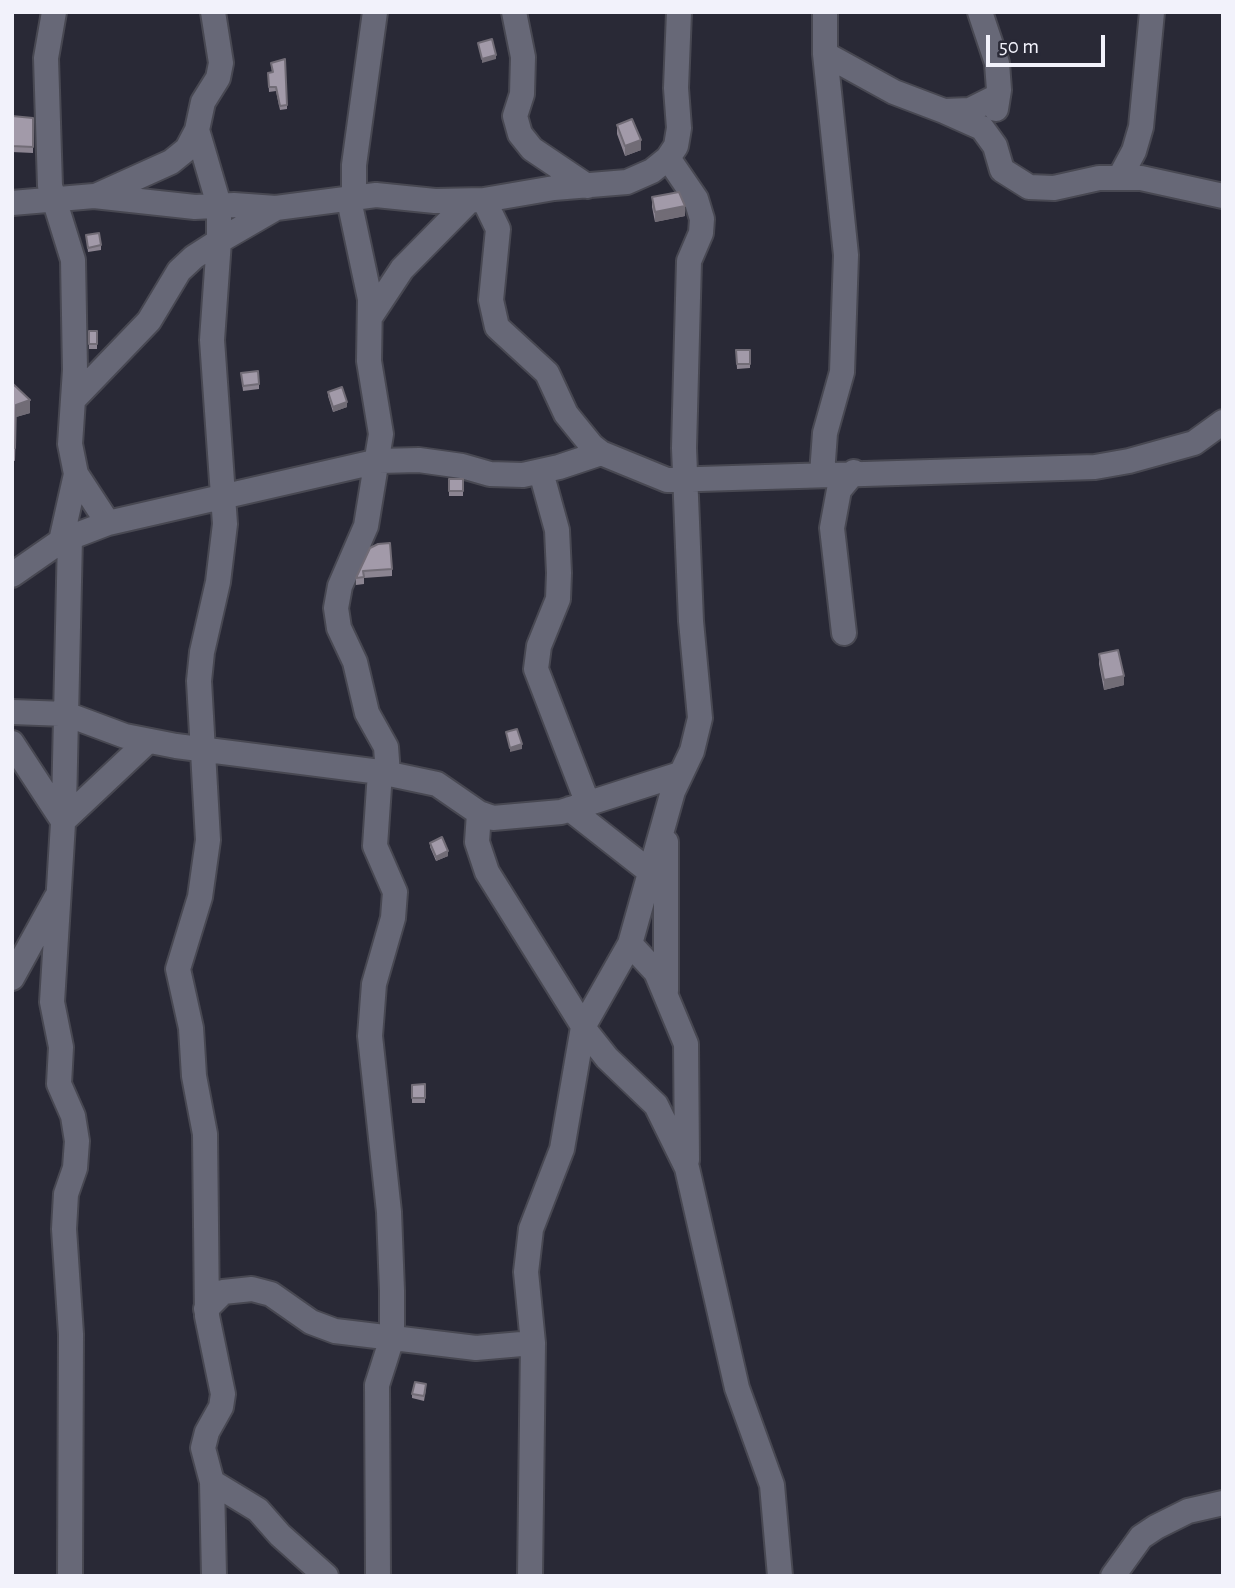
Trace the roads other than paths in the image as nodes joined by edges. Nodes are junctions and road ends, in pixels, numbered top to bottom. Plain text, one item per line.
1 (54, 12) edge
2 (214, 12) edge
3 (375, 12) edge
4 (514, 12) edge
5 (679, 12) edge
6 (825, 12) edge
7 (980, 12) edge
8 (1152, 12) edge
9 (825, 54) junction
10 (998, 96) junction
11 (944, 111) junction
12 (197, 130) junction
13 (987, 133) junction
14 (668, 158) junction
15 (1120, 177) junction
16 (587, 186) junction
17 (94, 196) junction
18 (1223, 196) edge
19 (351, 199) junction
20 (477, 200) junction
21 (52, 201) junction
22 (12, 203) edge
23 (219, 205) junction
24 (276, 208) junction
25 (219, 241) junction
26 (372, 316) junction
27 (74, 399) junction
28 (1223, 422) edge
29 (601, 453) junction
30 (379, 461) junction
31 (541, 472) junction
32 (854, 472) junction
33 (76, 474) junction
34 (822, 474) junction
35 (685, 478) junction
36 (225, 494) junction
37 (108, 523) junction
38 (65, 539) junction
39 (37, 555) junction
40 (12, 556) edge
41 (12, 575) edge
42 (844, 633) dead end
43 (12, 712) edge
44 (66, 714) junction
45 (148, 741) junction
46 (12, 743) edge
47 (202, 749) junction
48 (384, 773) junction
49 (680, 774) junction
50 (579, 807) junction
51 (479, 813) junction
52 (666, 815) junction
53 (63, 821) junction
54 (649, 871) junction
55 (58, 894) junction
56 (630, 944) junction
57 (12, 978) edge
58 (666, 991) junction
59 (583, 1027) junction
60 (687, 1168) junction
61 (206, 1309) junction
62 (391, 1338) junction
63 (533, 1343) junction
64 (212, 1482) junction
65 (1223, 1503) edge
66 (70, 1576) edge
67 (214, 1576) edge
68 (327, 1576) edge
69 (378, 1576) edge
70 (530, 1576) edge
71 (780, 1576) edge
72 (1113, 1576) edge

1 - 21 street
2 - 12 street
3 - 19 street
4 - 16 street
5 - 14 street
6 - 9 street
7 - 10 street
8 - 15 street
9 - 11 street
9 - 34 street
10 - 11 street
10 - 13 street
11 - 13 street
12 - 17 street
12 - 23 street
13 - 15 street
14 - 16 street
14 - 35 street
15 - 18 street
16 - 20 street
17 - 21 street
17 - 23 street
19 - 20 street
19 - 24 street
19 - 26 street
20 - 26 street
20 - 29 street
21 - 22 street
21 - 27 street
23 - 24 street
23 - 25 street
24 - 25 street
25 - 27 street
25 - 36 street
26 - 30 street
27 - 33 street
28 - 32 street
29 - 31 street
29 - 35 street
30 - 31 street
30 - 36 street
30 - 48 street
31 - 50 street
32 - 34 street
32 - 42 street
33 - 37 street
33 - 38 street
34 - 35 street
35 - 49 street
36 - 37 street
36 - 47 street
37 - 38 street
38 - 39 street
38 - 44 street
39 - 40 street
39 - 41 street
43 - 44 street
44 - 45 street
44 - 53 street
45 - 47 street
45 - 53 street
46 - 53 street
47 - 48 street
47 - 61 street
48 - 51 street
48 - 62 street
49 - 50 street
49 - 52 street
50 - 51 street
50 - 54 street
51 - 59 street
52 - 54 street
52 - 58 street
53 - 55 street
54 - 56 street
55 - 57 street
55 - 66 street
56 - 58 street
56 - 59 street
58 - 60 street
59 - 60 street
59 - 63 street
60 - 71 street
61 - 62 street
61 - 64 street
62 - 63 street
62 - 69 street
63 - 70 street
64 - 67 street
64 - 68 street
65 - 72 street

